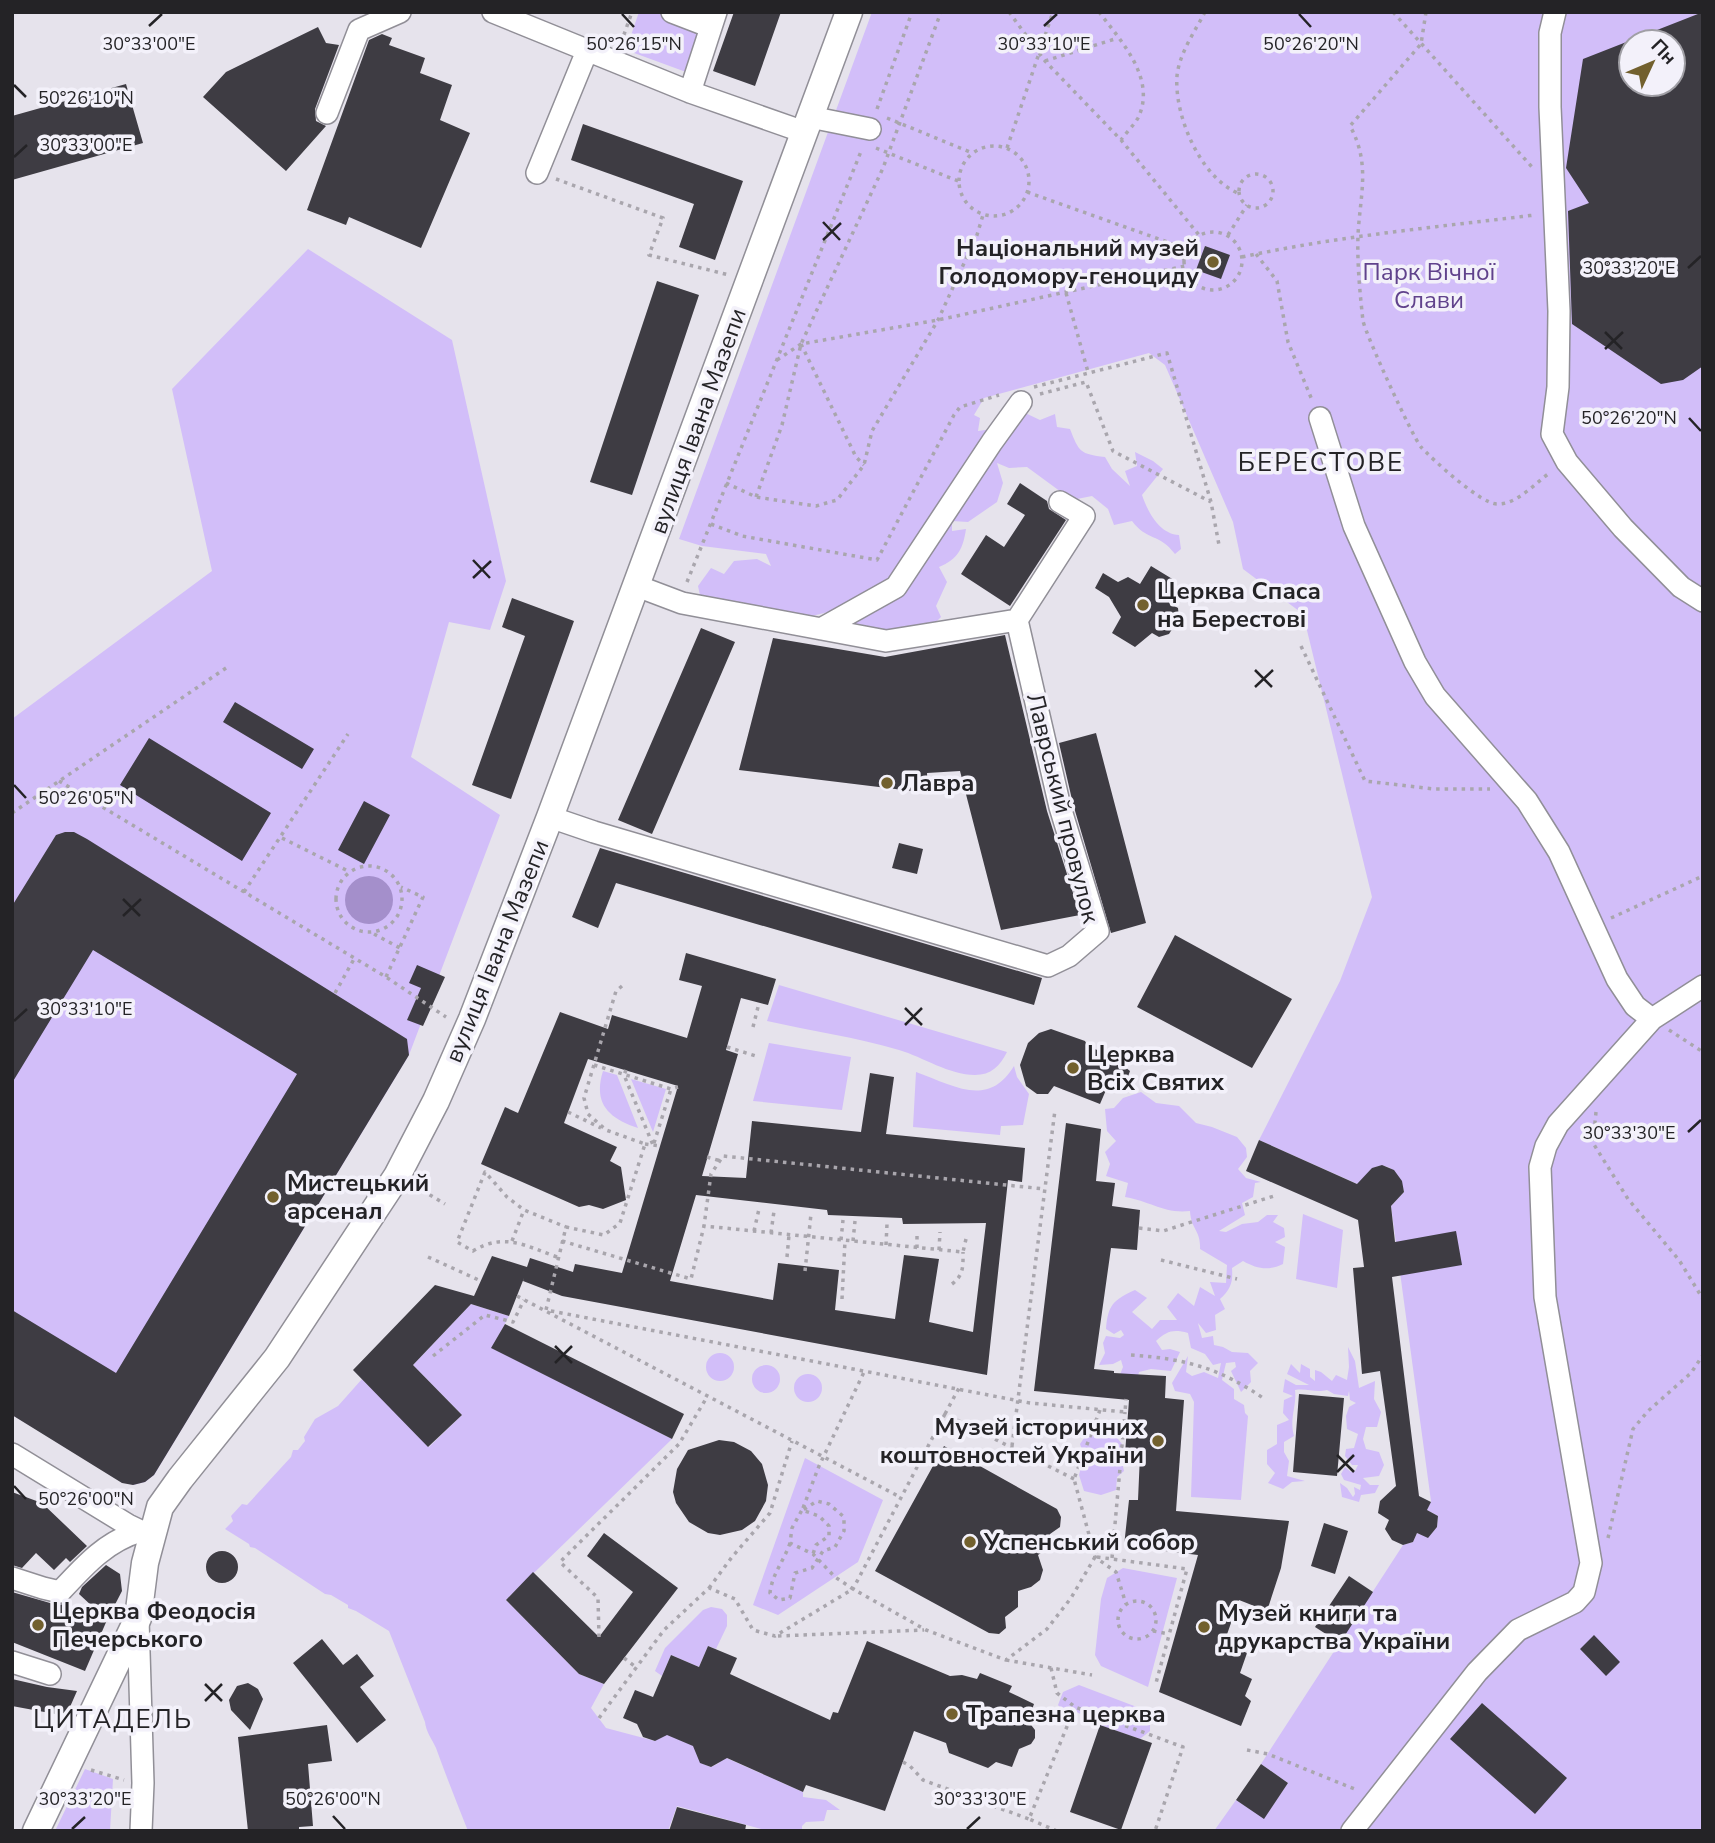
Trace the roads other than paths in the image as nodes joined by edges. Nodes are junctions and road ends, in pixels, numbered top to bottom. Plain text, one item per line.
1 (400, 12) edge
2 (493, 12) edge
3 (671, 12) edge
4 (849, 12) edge
5 (1555, 12) edge
6 (713, 20) edge
7 (587, 51) junction
8 (690, 92) junction
9 (327, 113) dead end
10 (807, 125) junction
11 (870, 129) dead end
12 (537, 173) road end
13 (1017, 395) road end
14 (1320, 418) road end
15 (1060, 502) dead end
16 (637, 586) junction
17 (1703, 601) edge
18 (1017, 620) junction
19 (821, 629) junction
20 (550, 817) junction
21 (1703, 986) edge
22 (1652, 1019) junction
23 (12, 1454) edge
24 (146, 1533) junction
25 (12, 1578) edge
26 (138, 1618) junction
27 (12, 1662) edge
28 (51, 1674) dead end
29 (36, 1831) edge
30 (141, 1831) edge
31 (1352, 1831) edge

1 - 9 street
2 - 7 street
3 - 6 street
4 - 10 main road, вулиця Івана Мазепи
5 - 17 street
6 - 8 street
7 - 8 street
7 - 12 street
8 - 10 street
10 - 11 street
10 - 16 main road, вулиця Івана Мазепи
13 - 19 street
14 - 22 street
15 - 18 street
16 - 19 street
16 - 20 main road, вулиця Івана Мазепи
18 - 19 street
18 - 20 street, Лаврський провулок
20 - 24 main road, вулиця Івана Мазепи
21 - 22 street
22 - 31 street
23 - 24 street
24 - 25 street
24 - 26 main road, вулиця Івана Мазепи
26 - 29 main road, вулиця Івана Мазепи
26 - 30 street
27 - 28 street

